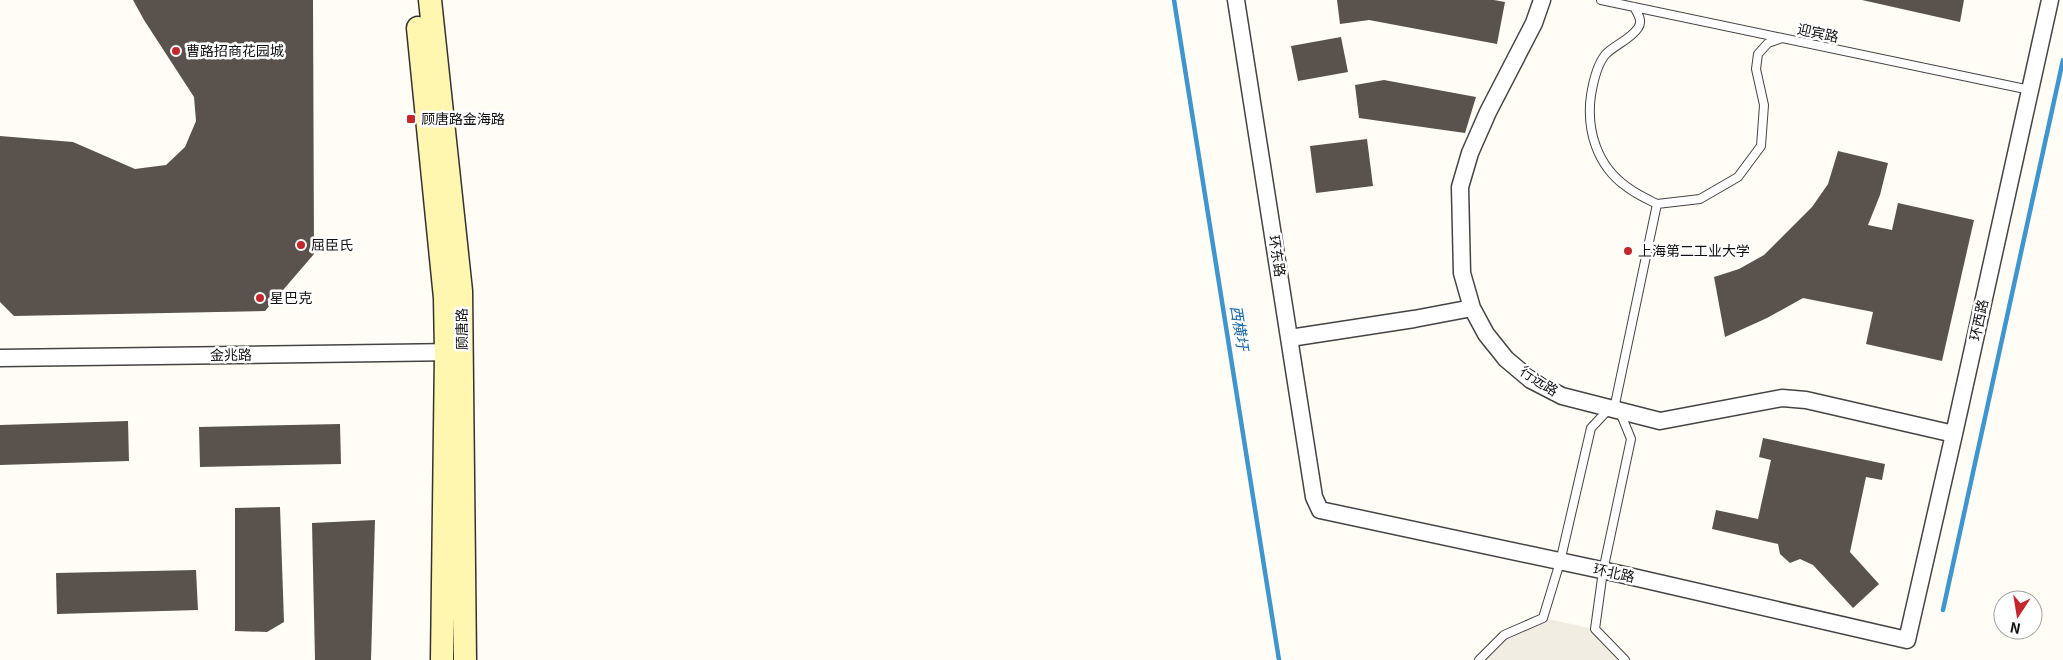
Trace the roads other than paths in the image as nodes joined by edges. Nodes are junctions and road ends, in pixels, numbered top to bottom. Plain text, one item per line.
1 (415, 0) edge
2 (430, 0) edge
3 (1236, 0) edge
4 (1542, 0) edge
5 (1601, 0) edge
6 (2050, 0) edge
7 (1634, 7) junction
8 (1782, 38) junction
9 (2030, 90) junction
10 (1657, 204) junction
11 (1472, 308) junction
12 (1290, 338) junction
13 (454, 352) junction
14 (0, 358) edge
15 (1615, 409) junction
16 (1954, 434) junction
17 (1320, 510) joint
18 (1560, 562) junction
19 (1603, 570) junction
20 (1907, 640) joint
21 (442, 660) edge
22 (465, 660) edge
23 (1479, 660) edge
24 (1625, 660) edge

1 - 13 main road, 顾唐路
2 - 13 main road, 顾唐路
3 - 12 street, 环东路
4 - 11 street, 行远路
5 - 7 lane, 迎宾路
6 - 9 street, 环西路
7 - 8 lane, 迎宾路
7 - 10 lane
8 - 9 lane, 迎宾路
8 - 10 lane
9 - 16 street, 环西路
10 - 15 lane
11 - 12 street
11 - 15 street, 行远路
12 - 17 street, 环东路
13 - 14 street, 金兆路
13 - 21 main road, 顾唐路
13 - 22 main road, 顾唐路
15 - 16 street, 行远路
15 - 18 lane
15 - 19 lane
16 - 20 street, 环西路
17 - 18 street, 环北路
18 - 19 street, 环北路
18 - 23 lane
19 - 20 street, 环北路
19 - 24 lane

